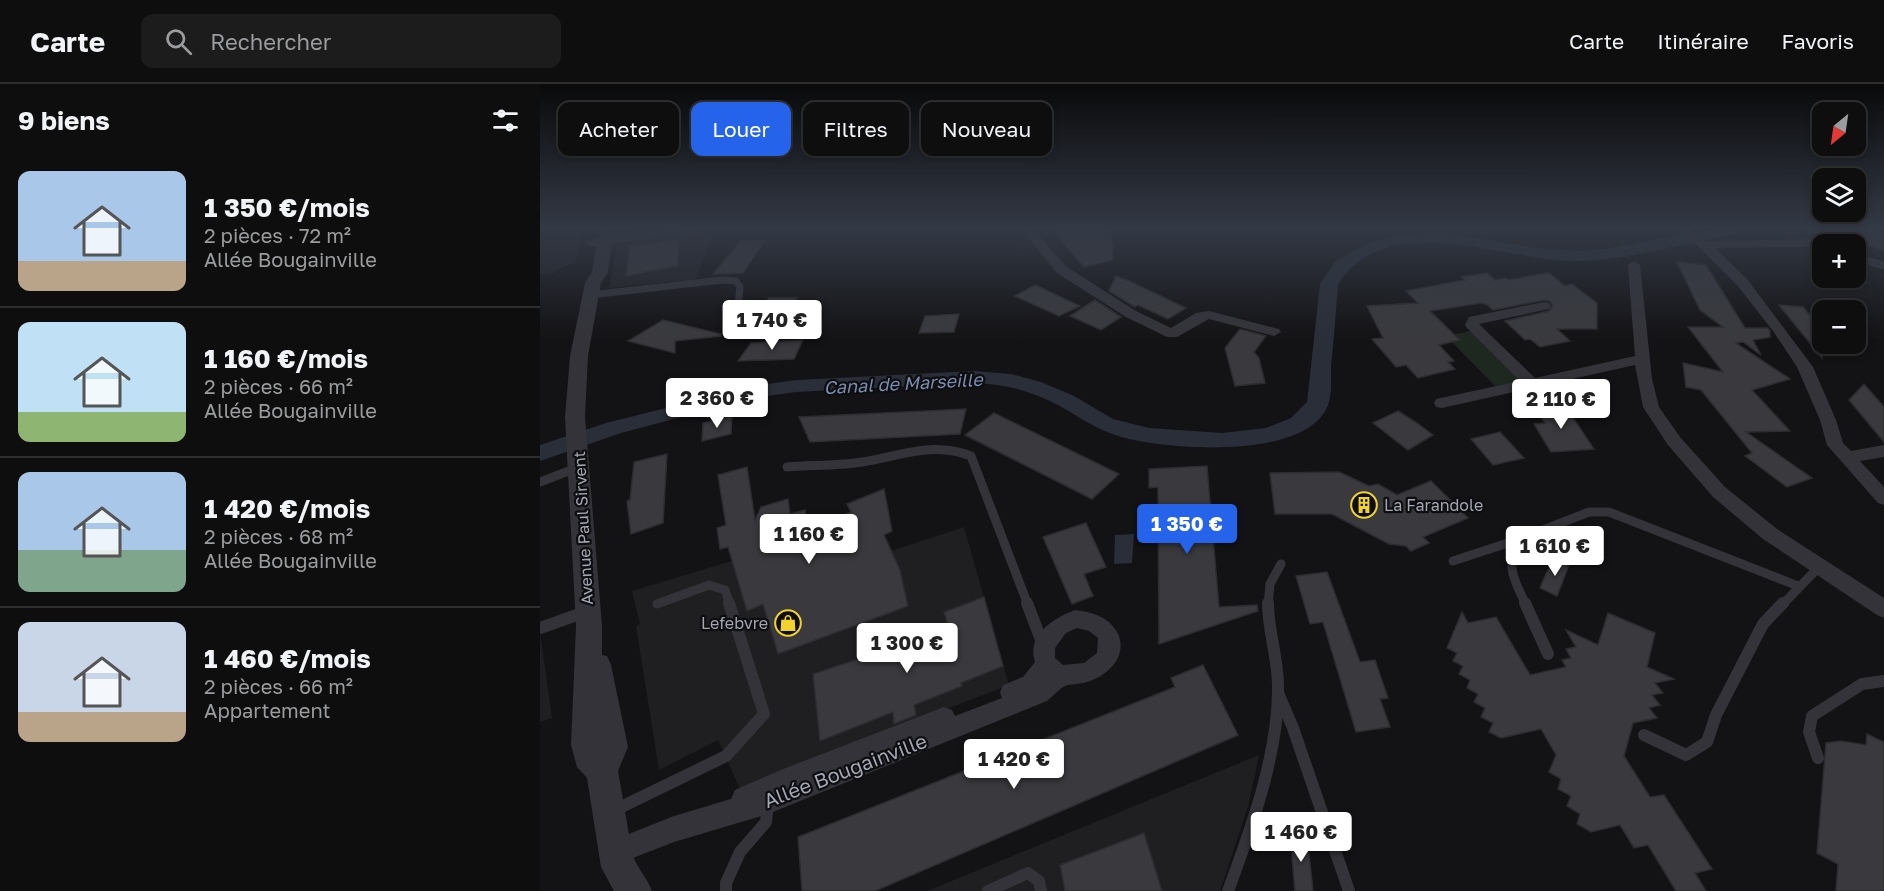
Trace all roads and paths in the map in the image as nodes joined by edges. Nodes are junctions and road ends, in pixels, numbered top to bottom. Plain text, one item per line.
1 (600, 266) edge
2 (1058, 266) edge
3 (1634, 266) dead end
4 (1724, 266) edge
5 (591, 289) junction
6 (1544, 306) dead end
7 (736, 322) dead end
8 (1274, 332) dead end
9 (1641, 359) junction
10 (1531, 383) junction
11 (1442, 403) dead end
12 (578, 448) junction
13 (1884, 451) edge
14 (1847, 458) junction
15 (787, 467) dead end
16 (540, 482) edge
17 (1884, 498) edge
18 (1517, 540) junction
19 (1453, 561) dead end
20 (1281, 564) dead end
21 (1819, 567) junction
22 (1798, 586) junction
23 (657, 604) dead end
24 (1884, 609) edge
25 (588, 619) junction
26 (540, 628) edge
27 (1548, 654) dead end
28 (1051, 662) junction
29 (1884, 681) edge
30 (1279, 695) junction
31 (1644, 735) dead end
32 (1818, 758) dead end
33 (768, 801) junction
34 (609, 814) junction
35 (687, 825) junction
36 (620, 875) edge
37 (726, 891) edge
38 (988, 891) edge
39 (1041, 891) edge
40 (1228, 891) edge
41 (1349, 891) edge

1 - 5 street, Avenue Paul Sirvent
2 - 8 street
3 - 9 street
4 - 14 street
5 - 7 lane
5 - 12 street, Avenue Paul Sirvent
6 - 10 street
9 - 10 street
9 - 21 street
10 - 11 street
12 - 16 lane
12 - 25 street, Avenue Paul Sirvent
13 - 14 street
14 - 17 street
15 - 28 lane
18 - 19 lane
18 - 22 lane
18 - 27 lane
20 - 30 lane
21 - 22 lane
21 - 24 street
22 - 31 lane
23 - 34 lane
25 - 26 lane
25 - 34 street, Avenue Paul Sirvent
28 - 33 street, Allée Bougainville
28 - 35 street, Allée Bougainville
29 - 32 lane
30 - 40 lane
30 - 41 lane
33 - 35 street, Allée Bougainville
33 - 37 lane
34 - 36 street, Avenue Paul Sirvent
35 - 36 street, Allée Bougainville
38 - 39 lane

